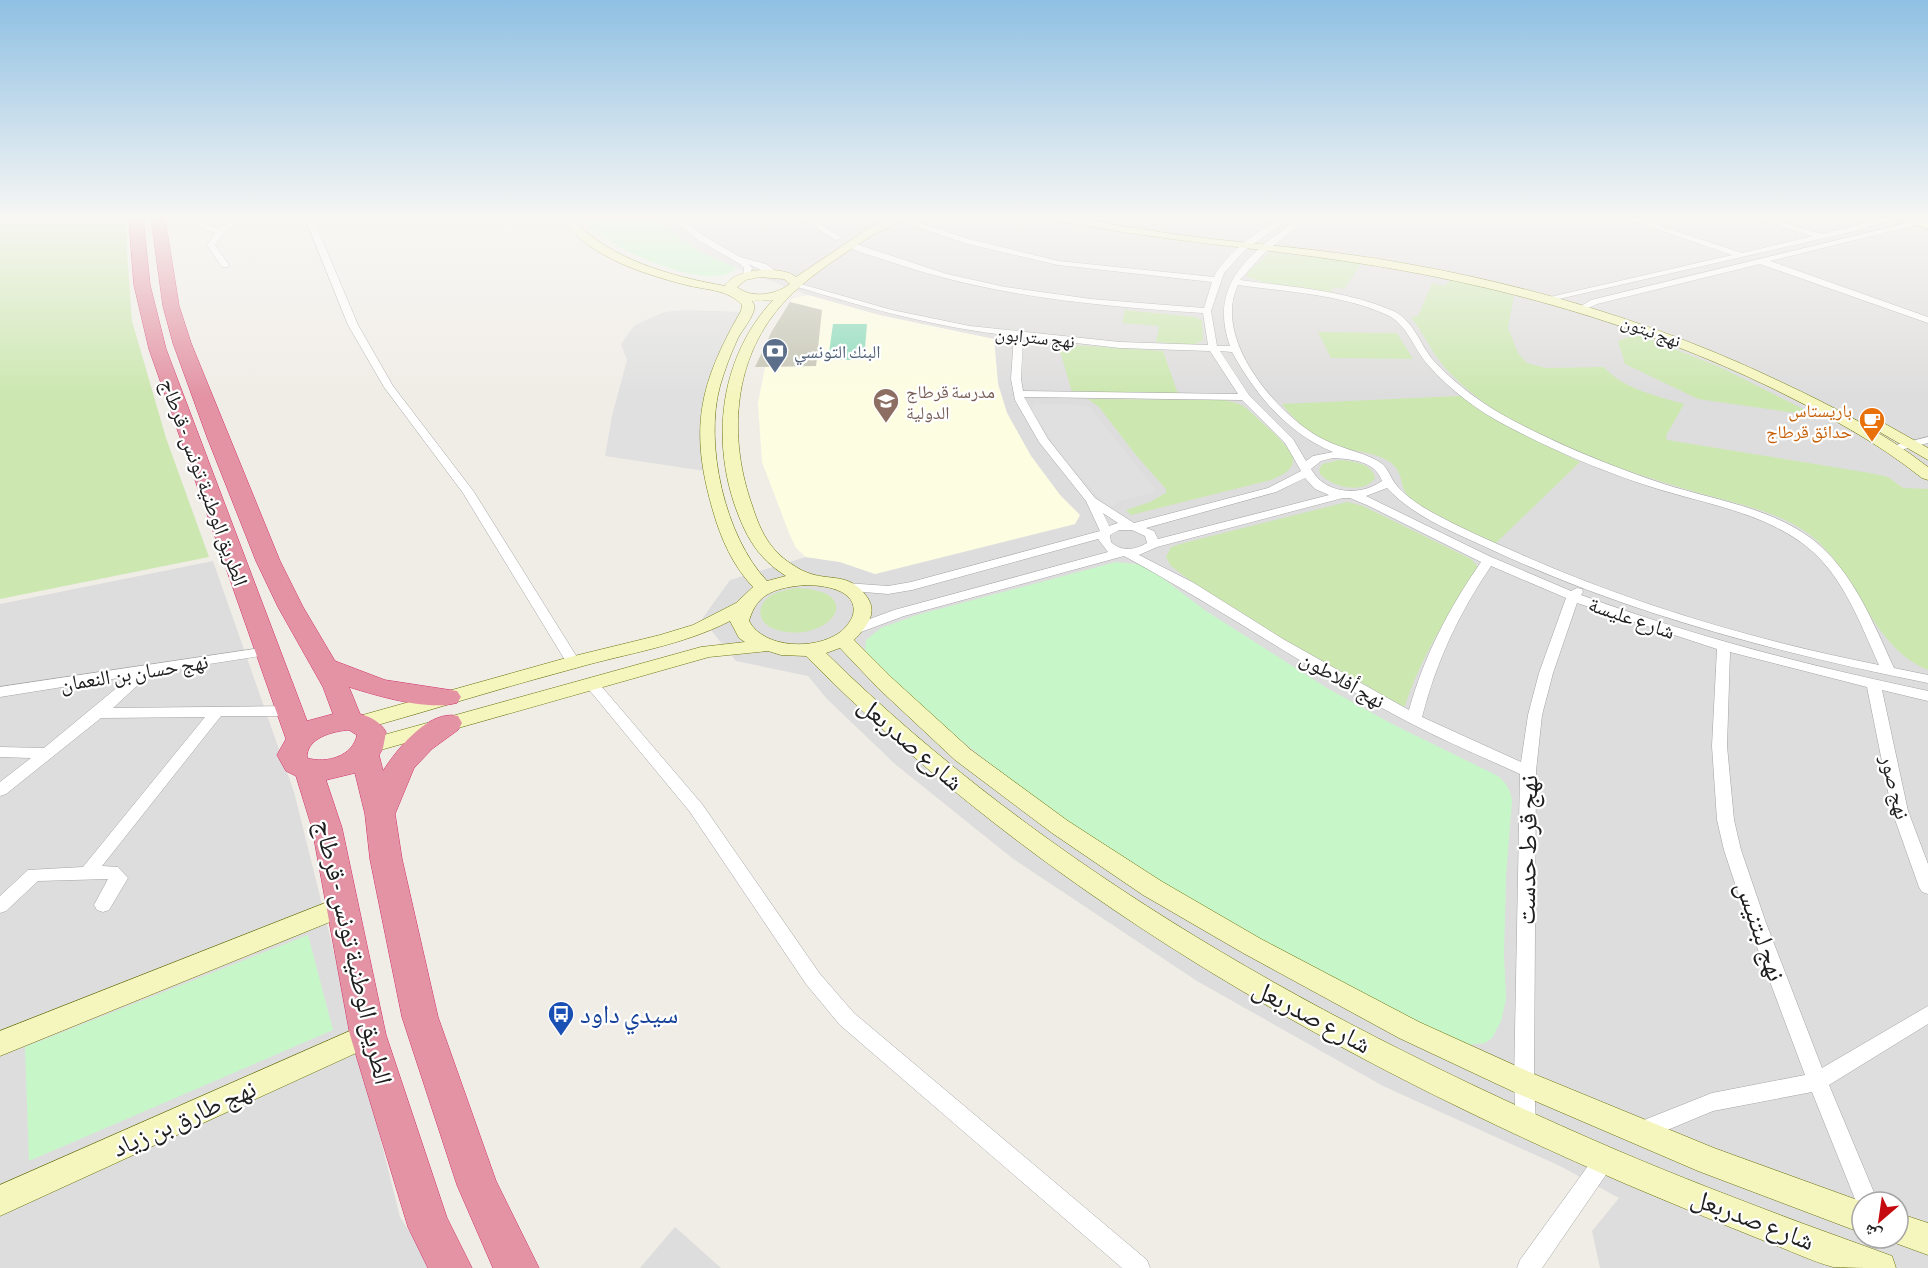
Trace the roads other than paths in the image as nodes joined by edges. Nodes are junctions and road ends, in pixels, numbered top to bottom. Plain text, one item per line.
1 (140, 277) edge
2 (167, 277) edge
3 (333, 277) edge
4 (672, 277) edge
5 (693, 277) edge
6 (732, 277) edge
7 (742, 277) edge
8 (789, 277) edge
9 (806, 277) edge
10 (949, 277) edge
11 (1191, 277) edge
12 (1218, 277) edge
13 (1239, 277) edge
14 (1456, 277) edge
15 (1488, 277) edge
16 (1650, 277) edge
17 (1701, 277) edge
18 (1805, 277) edge
19 (1216, 280) junction
20 (1235, 282) junction
21 (792, 287) junction
22 (737, 293) junction
23 (1573, 296) junction
24 (1553, 299) junction
25 (1588, 305) junction
26 (1207, 311) junction
27 (1928, 320) edge
28 (1019, 336) junction
29 (1213, 348) junction
30 (1236, 349) junction
31 (1018, 394) junction
32 (1245, 397) junction
33 (1928, 440) edge
34 (1912, 444) junction
35 (1892, 448) junction
36 (1928, 455) edge
37 (1365, 459) junction
38 (1306, 471) junction
39 (1926, 471) edge
40 (1388, 482) junction
41 (1348, 494) junction
42 (1091, 500) junction
43 (1132, 527) junction
44 (1105, 533) junction
45 (1151, 546) junction
46 (1124, 553) junction
47 (1489, 560) junction
48 (1166, 574) junction
49 (805, 579) junction
50 (846, 587) junction
51 (764, 588) junction
52 (1577, 591) junction
53 (743, 607) junction
54 (849, 634) junction
55 (765, 646) junction
56 (1724, 646) junction
57 (812, 650) junction
58 (268, 651) junction
59 (573, 662) junction
60 (326, 668) junction
61 (146, 671) junction
62 (1889, 672) junction
63 (1928, 679) edge
64 (591, 683) junction
65 (1874, 684) junction
66 (0, 692) edge
67 (1928, 696) edge
68 (448, 710) junction
69 (290, 711) junction
70 (98, 713) junction
71 (215, 714) junction
72 (1414, 719) junction
73 (360, 736) junction
74 (0, 752) edge
75 (48, 753) junction
76 (304, 755) junction
77 (1528, 771) junction
78 (0, 790) edge
79 (380, 814) junction
80 (88, 872) junction
81 (1928, 886) edge
82 (103, 905) dead end
83 (0, 906) edge
84 (343, 906) junction
85 (1928, 1014) edge
86 (368, 1035) junction
87 (0, 1044) edge
88 (1817, 1082) junction
89 (1524, 1083) junction
90 (1526, 1125) junction
91 (1639, 1131) junction
92 (1605, 1159) junction
93 (1862, 1190) edge
94 (0, 1201) edge
95 (1850, 1213) edge
96 (1910, 1233) edge
97 (1928, 1239) edge
98 (451, 1268) edge
99 (518, 1268) edge
100 (1139, 1268) edge
101 (1528, 1268) edge
102 (1880, 1268) edge

1 - 58 highway, الطريق الوطنية تونس - قرطاج
2 - 60 highway, الطريق الوطنية تونس - قرطاج
3 - 59 street
4 - 22 street
5 - 6 street
7 - 22 street
8 - 21 street
9 - 21 street
10 - 26 street
11 - 19 street
12 - 19 street
13 - 20 street
14 - 24 street, نهج نبتون
15 - 23 street, نهج نبتون
16 - 23 street
17 - 25 street
18 - 27 street
19 - 26 street
20 - 30 street
20 - 62 street
21 - 22 street
21 - 28 street, نهج سترابون
21 - 49 street
22 - 51 street
23 - 24 street
23 - 25 street, نهج نبتون
24 - 25 street, نهج نبتون
25 - 34 street, نهج نبتون
25 - 35 street, نهج نبتون
26 - 29 street
28 - 29 street, نهج سترابون
28 - 31 street
29 - 30 street, نهج سترابون
29 - 32 street
30 - 37 street
31 - 32 street
31 - 42 street
32 - 38 street
33 - 34 street
34 - 35 street
34 - 36 street, نهج نبتون
35 - 39 street, نهج نبتون
37 - 38 street
37 - 40 street, شارع عليسة
38 - 41 street, شارع عليسة
38 - 43 street
40 - 41 street
40 - 52 street, شارع عليسة
41 - 45 street
41 - 47 street, شارع عليسة
42 - 43 street
42 - 44 street
43 - 44 street
43 - 45 street, نهج أفلاطون
44 - 46 street, نهج أفلاطون
44 - 50 street
45 - 46 street
45 - 48 street, نهج أفلاطون
46 - 48 street, نهج أفلاطون
46 - 54 street
47 - 52 street, شارع عليسة
47 - 72 street
48 - 72 street, نهج أفلاطون
49 - 50 street
49 - 51 street
50 - 54 street
51 - 53 street
52 - 56 street, شارع عليسة
52 - 62 street, شارع عليسة
52 - 77 street, نهج قرط حدست
53 - 55 street
53 - 59 street
54 - 57 street
54 - 89 street, شارع صدربعل
55 - 57 street
55 - 64 street
56 - 65 street, شارع عليسة
56 - 88 street, نهج لبتنيس
57 - 90 street, شارع صدربعل
58 - 61 street, نهج حسان بن النعمان
58 - 69 highway, الطريق الوطنية تونس - قرطاج
59 - 68 street
60 - 68 highway
60 - 73 highway, الطريق الوطنية تونس - قرطاج
61 - 66 street, نهج حسان بن النعمان
61 - 70 street
62 - 63 street, شارع عليسة
64 - 68 street
64 - 100 street
65 - 67 street, شارع عليسة
65 - 81 street, نهج صور
68 - 73 street
68 - 79 highway
69 - 71 street
69 - 76 highway, الطريق الوطنية تونس - قرطاج
70 - 71 street
70 - 75 street
71 - 80 street
72 - 77 street, نهج أفلاطون
73 - 76 highway
73 - 76 highway
73 - 79 highway, الطريق الوطنية تونس - قرطاج
74 - 75 street
75 - 78 street
76 - 84 highway, الطريق الوطنية تونس - قرطاج
77 - 89 street, نهج قرط حدست
79 - 99 highway, الطريق الوطنية تونس - قرطاج
80 - 82 street
80 - 83 street
84 - 86 highway, الطريق الوطنية تونس - قرطاج
84 - 87 street
85 - 88 street
86 - 94 street, نهج طارق بن زياد
86 - 98 highway, الطريق الوطنية تونس - قرطاج
88 - 91 street
88 - 93 street, نهج لبتنيس
89 - 90 street, نهج قرط حدست
89 - 91 street, شارع صدربعل
90 - 92 street, شارع صدربعل
91 - 95 street, شارع صدربعل
92 - 101 street
92 - 102 street, شارع صدربعل
96 - 97 street

